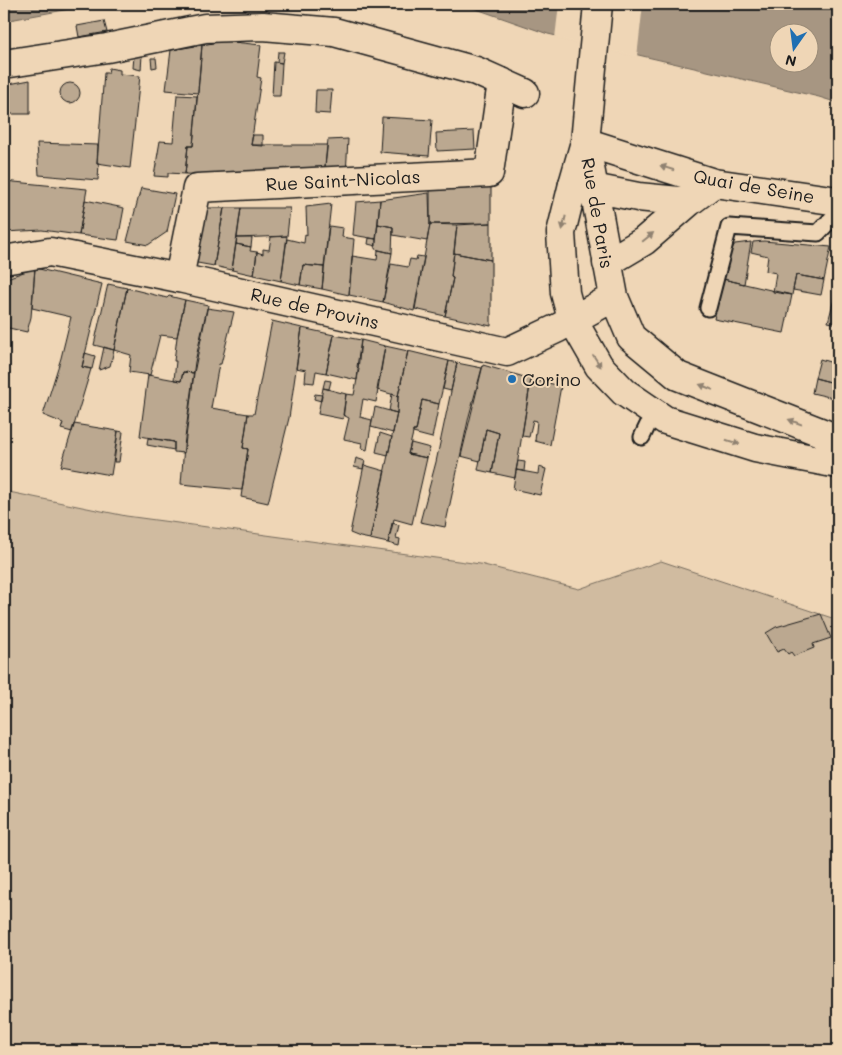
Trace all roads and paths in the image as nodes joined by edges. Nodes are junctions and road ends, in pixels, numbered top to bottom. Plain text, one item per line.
1 (598, 4) edge
2 (4, 64) edge
3 (585, 142) junction
4 (714, 183) junction
5 (584, 186) junction
6 (838, 201) edge
7 (689, 202) junction
8 (838, 212) edge
9 (4, 260) edge
10 (607, 263) junction
11 (179, 278) junction
12 (614, 297) junction
13 (708, 308) dead end
14 (572, 320) junction
15 (654, 412) junction
16 (642, 437) dead end
17 (838, 439) edge
18 (838, 464) edge

1 - 3 main road, Rue de Paris
2 - 11 main road, Rue Saint-Nicolas
4 -> 3 main road, Quai de Seine
3 - 5 main road, Rue de Paris
4 - 6 main road, Quai de Seine
4 - 7 main road
5 - 7 main road
5 - 10 main road, Rue de Paris
5 -> 14 main road, Rue de Paris
10 -> 7 main road
8 - 13 lane
9 - 11 main road, Rue de Provins
10 - 12 main road, Rue de Paris
11 - 14 main road, Rue de Provins
12 - 14 main road, Rue de Provins
17 -> 12 main road, Rue de Paris
14 -> 15 main road, Rue de Paris
15 - 16 lane
15 -> 18 main road, Rue de Paris

